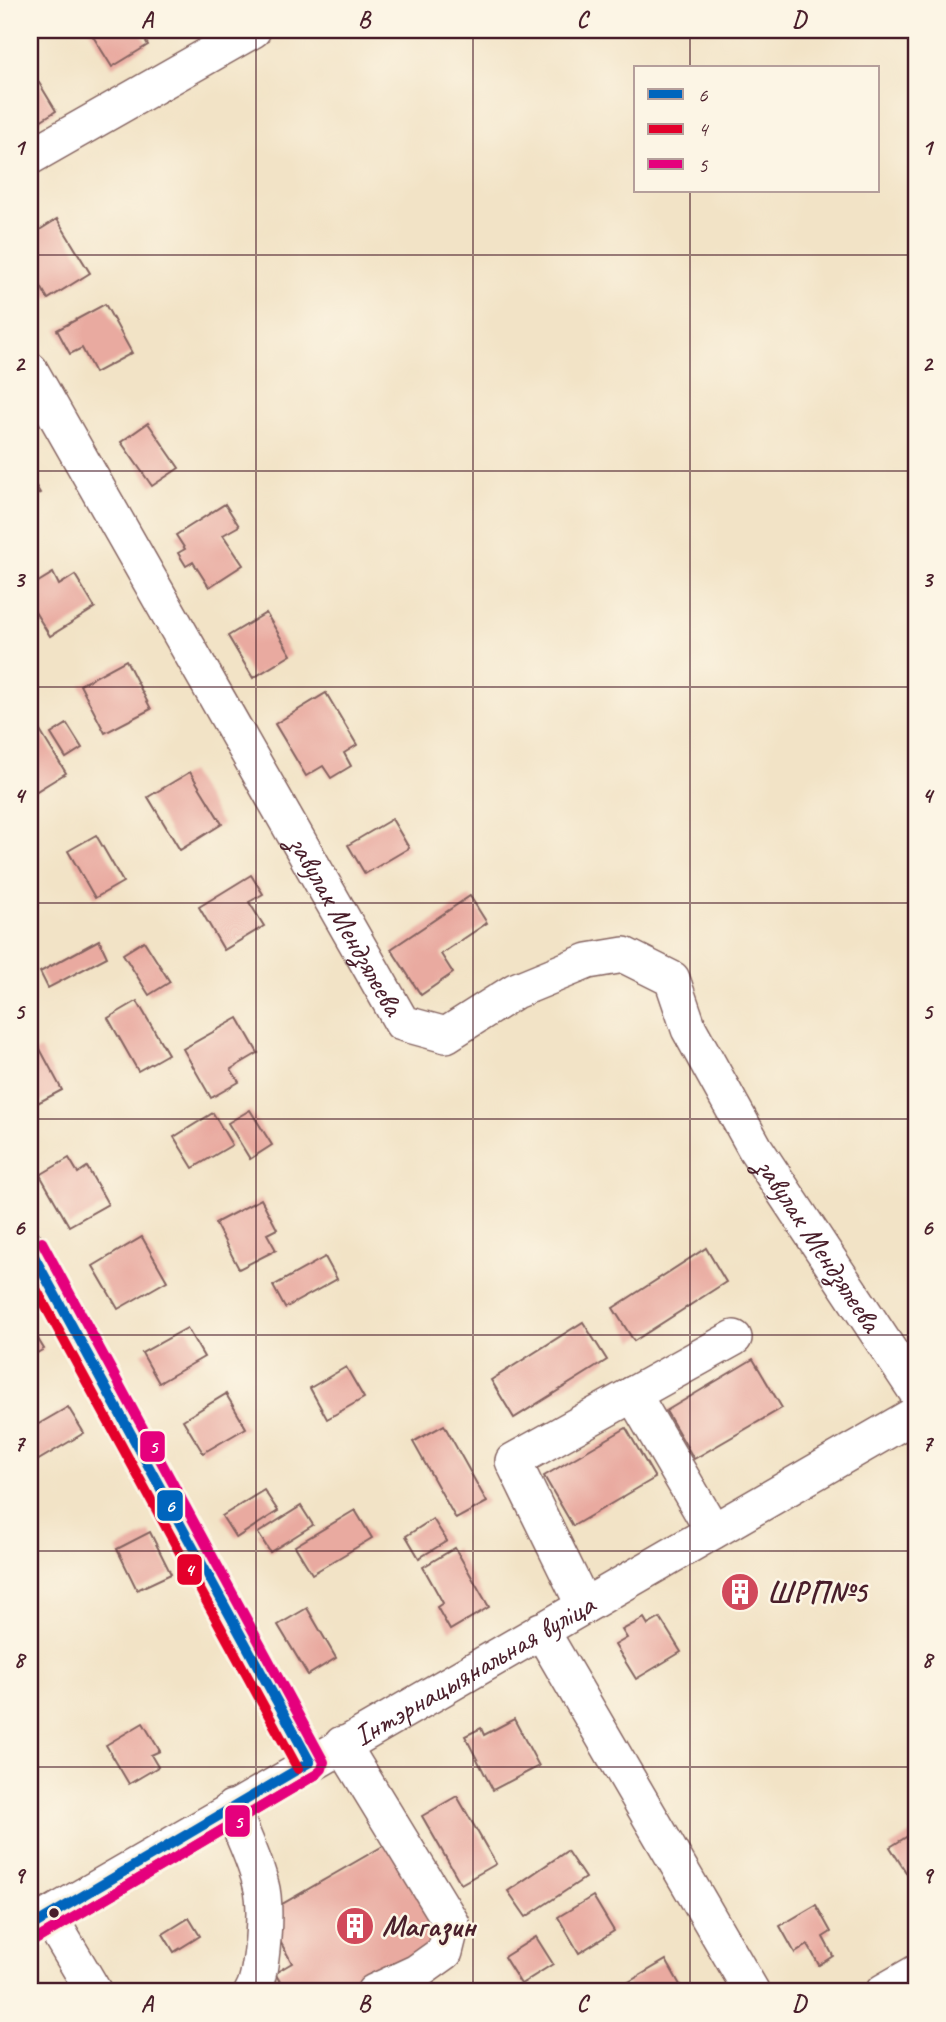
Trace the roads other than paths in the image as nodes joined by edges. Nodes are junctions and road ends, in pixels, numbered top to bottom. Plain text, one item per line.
1 (253, 30) edge
2 (30, 157) edge
3 (30, 370) edge
4 (30, 1249) edge
5 (734, 1338) dead end
6 (916, 1391) edge
7 (633, 1394) junction
8 (916, 1414) edge
9 (713, 1531) junction
10 (584, 1606) junction
11 (541, 1630) junction
12 (342, 1744) junction
13 (310, 1762) junction
14 (232, 1808) junction
15 (39, 1921) edge
16 (916, 1973) edge
17 (94, 1992) edge
18 (251, 1992) edge
19 (374, 1992) edge
20 (752, 1992) edge
21 (883, 1992) edge

1 - 2 street
3 - 6 street, завулак Мендзялеева
4 - 13 street
5 - 7 street
7 - 9 street
7 - 10 street
8 - 9 street, Інтэрнацыянальная вуліца
9 - 10 street, Інтэрнацыянальная вуліца
10 - 11 street, Інтэрнацыянальная вуліца
11 - 12 street, Інтэрнацыянальная вуліца
11 - 20 street
12 - 13 street, Інтэрнацыянальная вуліца
12 - 19 street
13 - 14 street, Інтэрнацыянальная вуліца
14 - 15 street, Інтэрнацыянальная вуліца
14 - 18 street
15 - 17 street
16 - 21 street

